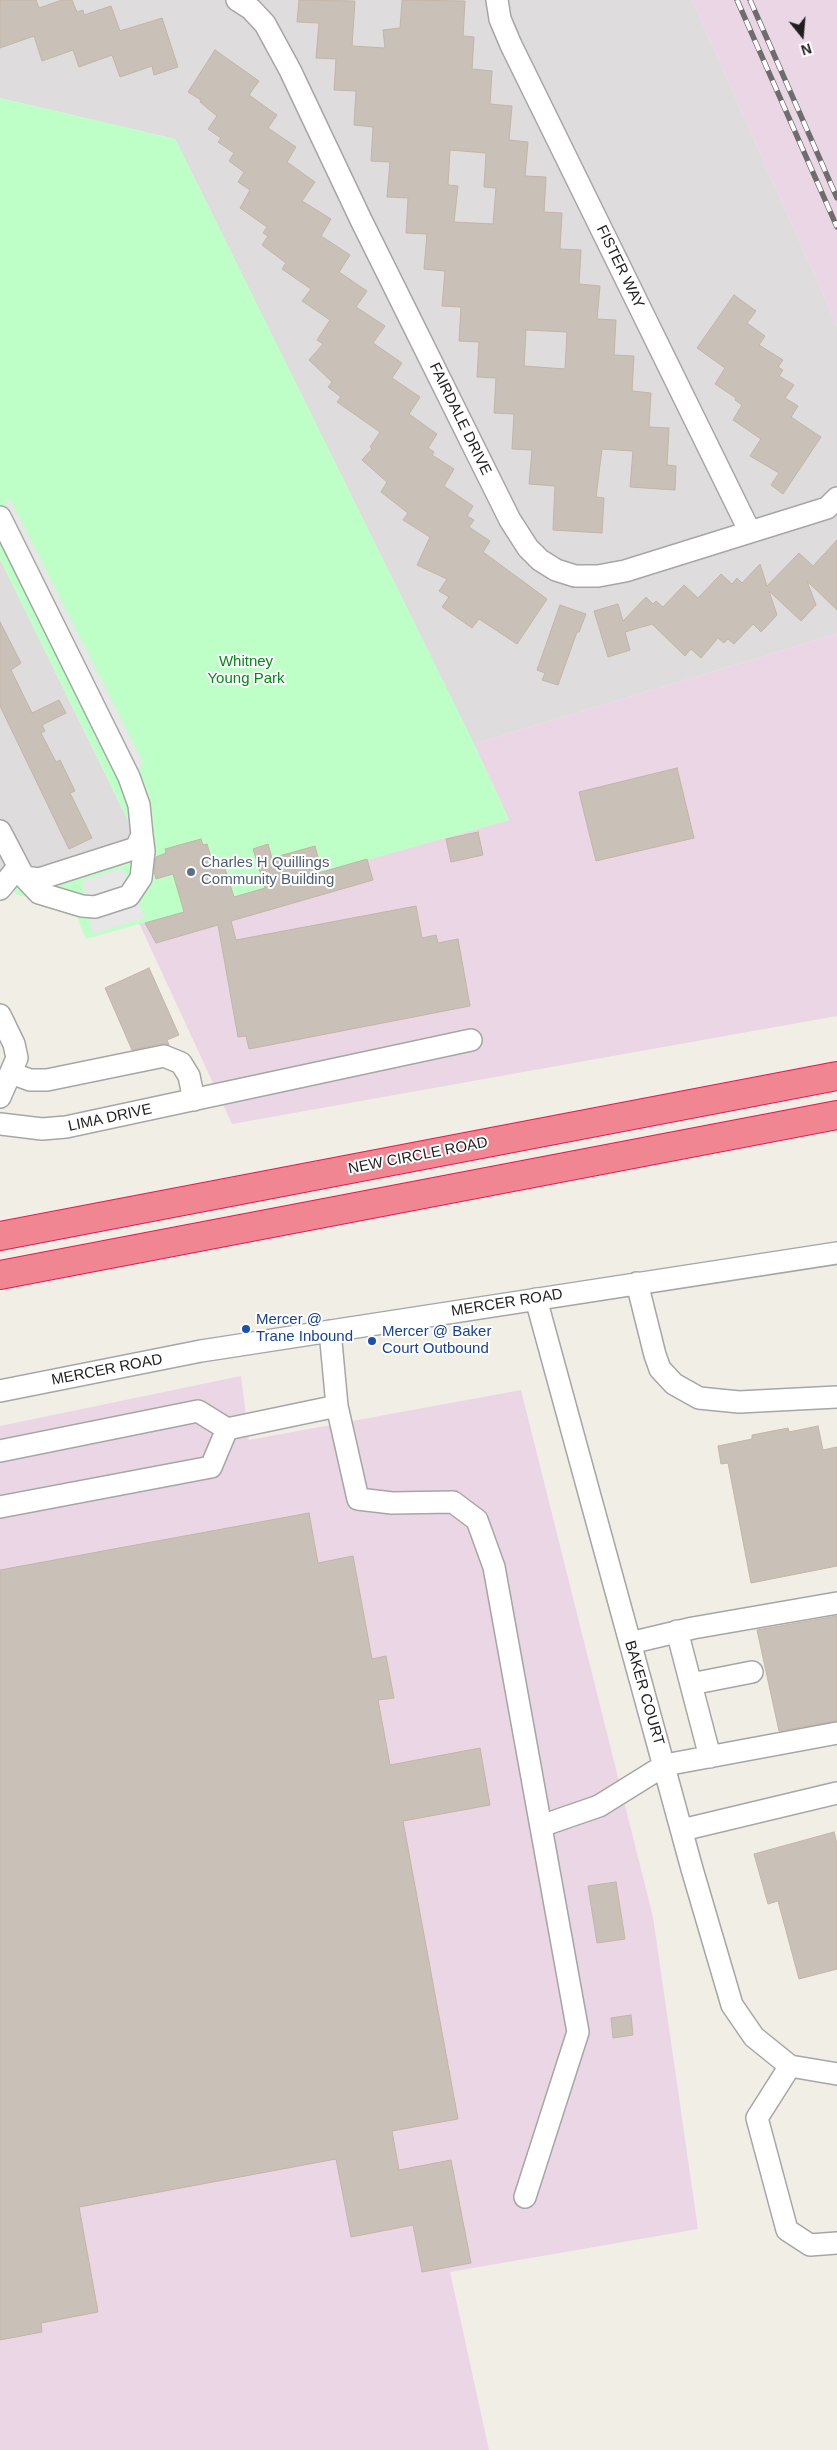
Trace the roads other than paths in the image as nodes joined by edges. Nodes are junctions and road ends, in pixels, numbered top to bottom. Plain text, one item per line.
1 (498, 0) edge
2 (240, 1) edge
3 (837, 498) edge
4 (0, 516) edge
5 (750, 532) junction
6 (0, 831) edge
7 (142, 835) junction
8 (21, 872) junction
9 (0, 889) edge
10 (0, 1015) edge
11 (471, 1040) dead end
12 (11, 1073) junction
13 (837, 1076) edge
14 (0, 1097) edge
15 (194, 1100) junction
16 (837, 1115) edge
17 (0, 1124) edge
18 (0, 1236) edge
19 (837, 1253) edge
20 (0, 1275) edge
21 (637, 1283) junction
22 (536, 1299) junction
23 (330, 1331) junction
24 (0, 1391) edge
25 (837, 1397) edge
26 (337, 1406) junction
27 (227, 1429) junction
28 (0, 1451) edge
29 (0, 1507) edge
30 (837, 1602) edge
31 (677, 1632) junction
32 (630, 1643) junction
33 (752, 1672) dead end
34 (691, 1684) junction
35 (837, 1733) edge
36 (710, 1757) junction
37 (665, 1765) junction
38 (837, 1793) edge
39 (541, 1826) junction
40 (682, 1830) junction
41 (790, 2066) junction
42 (837, 2074) edge
43 (524, 2197) dead end
44 (837, 2243) edge

1 - 5 street, FISTER WAY
2 - 5 street, FAIRDALE DRIVE
3 - 5 street, FAIRDALE DRIVE
4 - 7 street
6 - 8 street
7 - 8 street
7 - 8 street
8 - 9 street
10 - 12 street
11 - 15 street, LIMA DRIVE
12 - 14 street
12 - 15 street
13 - 18 highway, NEW CIRCLE ROAD
15 - 17 street, LIMA DRIVE
16 - 20 highway
19 - 21 street, MERCER ROAD
21 - 22 street, MERCER ROAD
21 - 25 street
22 - 23 street, MERCER ROAD
22 - 32 street, BAKER COURT
23 - 24 street, MERCER ROAD
23 - 26 street
26 - 27 street
26 - 39 street
27 - 28 street
27 - 29 street
30 - 31 street
31 - 32 street
31 - 34 street
32 - 37 street, BAKER COURT
33 - 34 street
34 - 36 street
35 - 36 street
36 - 37 street
37 - 39 street
37 - 40 street, BAKER COURT
38 - 40 street
39 - 43 street
40 - 41 street, BAKER COURT
41 - 42 street
41 - 44 street

